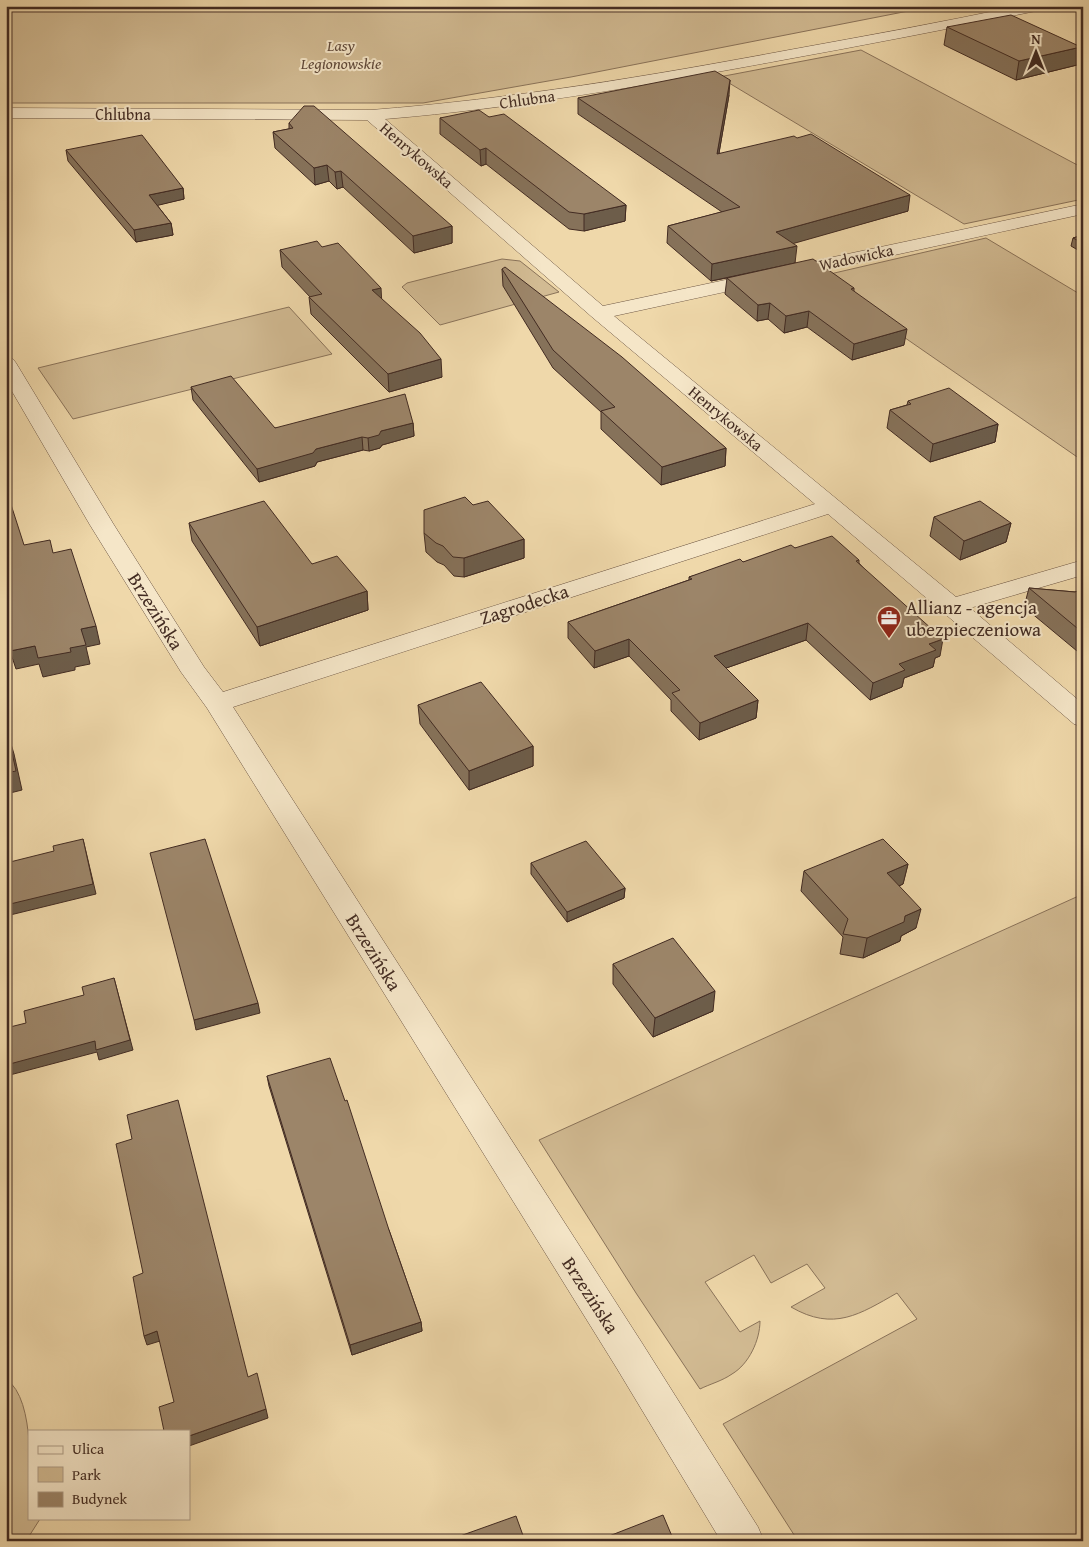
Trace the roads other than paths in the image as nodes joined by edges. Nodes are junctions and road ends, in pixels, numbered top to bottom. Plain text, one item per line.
1 (1041, 6) edge
2 (6, 113) edge
3 (371, 115) junction
4 (1083, 209) edge
5 (599, 312) junction
6 (6, 363) edge
7 (831, 506) junction
8 (1083, 567) edge
9 (952, 606) junction
10 (217, 703) junction
11 (1083, 718) edge
12 (744, 1541) edge

1 - 3 street, Chlubna
2 - 3 street, Chlubna
3 - 5 street, Henrykowska
4 - 5 street, Wadowicka
5 - 7 street, Henrykowska
6 - 10 street, Brzezińska
7 - 9 street, Henrykowska
7 - 10 street, Zagrodecka
8 - 9 street
9 - 11 street, Henrykowska
10 - 12 street, Brzezińska

